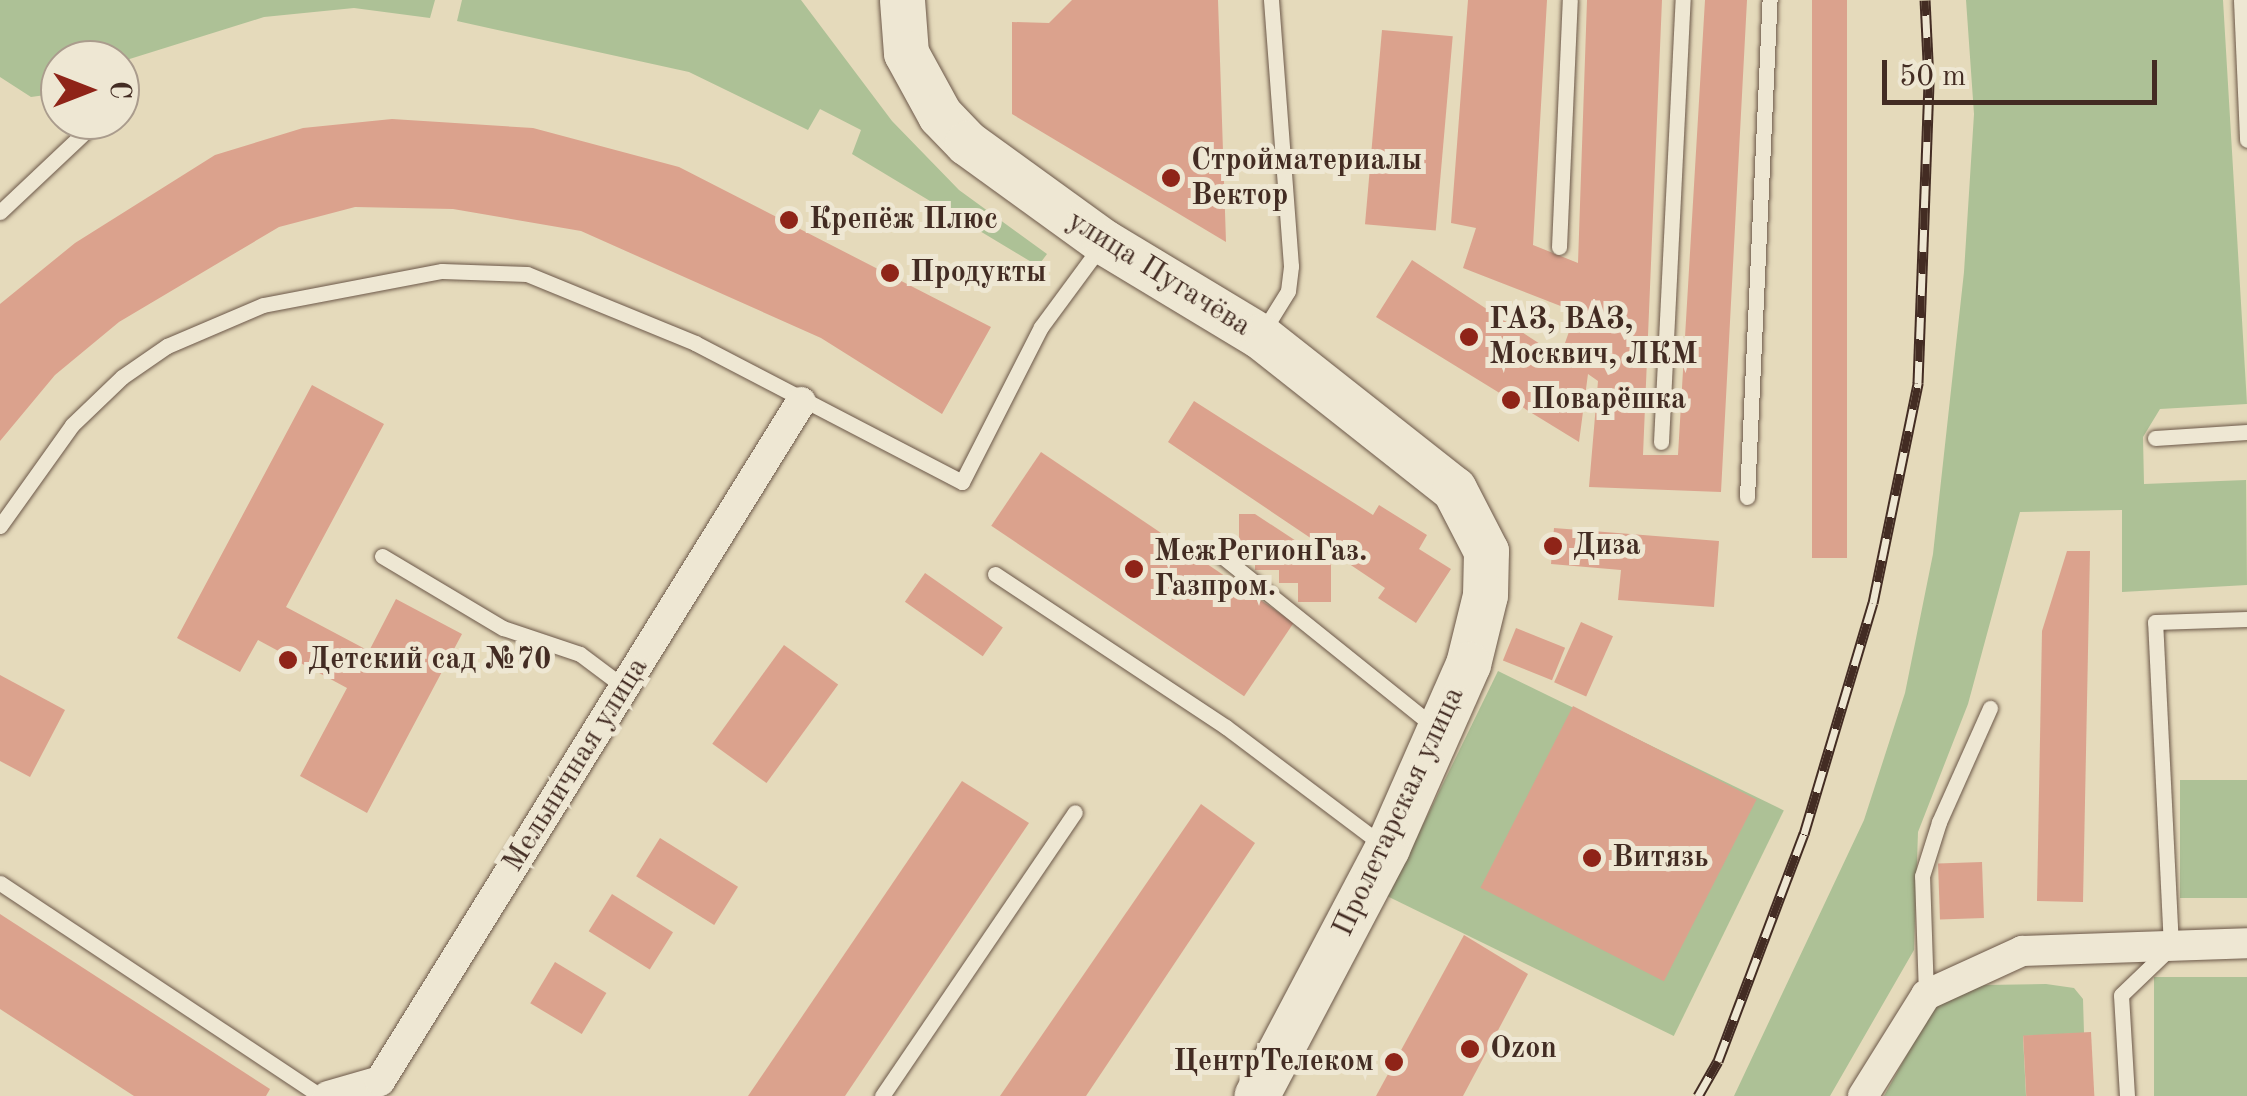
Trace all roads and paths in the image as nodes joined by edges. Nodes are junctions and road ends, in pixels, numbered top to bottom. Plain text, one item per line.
1 (902, 0) edge
2 (1271, 0) edge
3 (1570, 0) edge
4 (1683, 0) edge
5 (1770, 0) edge
6 (2240, 0) edge
7 (76, 140) edge
8 (2247, 140) edge
9 (0, 212) edge
10 (1104, 242) junction
11 (1559, 247) dead end
12 (1260, 336) junction
13 (801, 402) junction
14 (2247, 432) edge
15 (2156, 438) dead end
16 (1660, 442) dead end
17 (1747, 497) dead end
18 (1471, 514) joint
19 (0, 526) edge
20 (1218, 553) dead end
21 (382, 556) dead end
22 (995, 574) dead end
23 (2247, 619) edge
24 (624, 687) junction
25 (1990, 708) dead end
26 (1439, 730) junction
27 (1075, 812) dead end
28 (1387, 848) junction
29 (0, 883) edge
30 (2247, 943) edge
31 (2172, 947) junction
32 (1926, 995) junction
33 (324, 1096) edge
34 (882, 1096) edge
35 (1256, 1096) edge
36 (1864, 1096) edge
37 (2127, 1096) edge

1 - 10 main road, улица Пугачёва
2 - 12 lane
3 - 11 lane
4 - 16 lane
5 - 17 lane
6 - 8 lane
7 - 9 lane
10 - 12 main road, улица Пугачёва
10 - 13 lane
12 - 18 main road, улица Пугачёва
13 - 19 lane
13 - 24 street, Мельничная улица
14 - 15 lane
18 - 26 main road, Пролетарская улица
20 - 26 lane
21 - 24 lane
22 - 28 lane
23 - 31 lane
24 - 33 street, Мельничная улица
25 - 32 lane
26 - 28 main road, Пролетарская улица
27 - 34 lane
28 - 35 main road, Пролетарская улица
29 - 33 lane
30 - 31 street
31 - 32 street
31 - 37 lane
32 - 36 street

